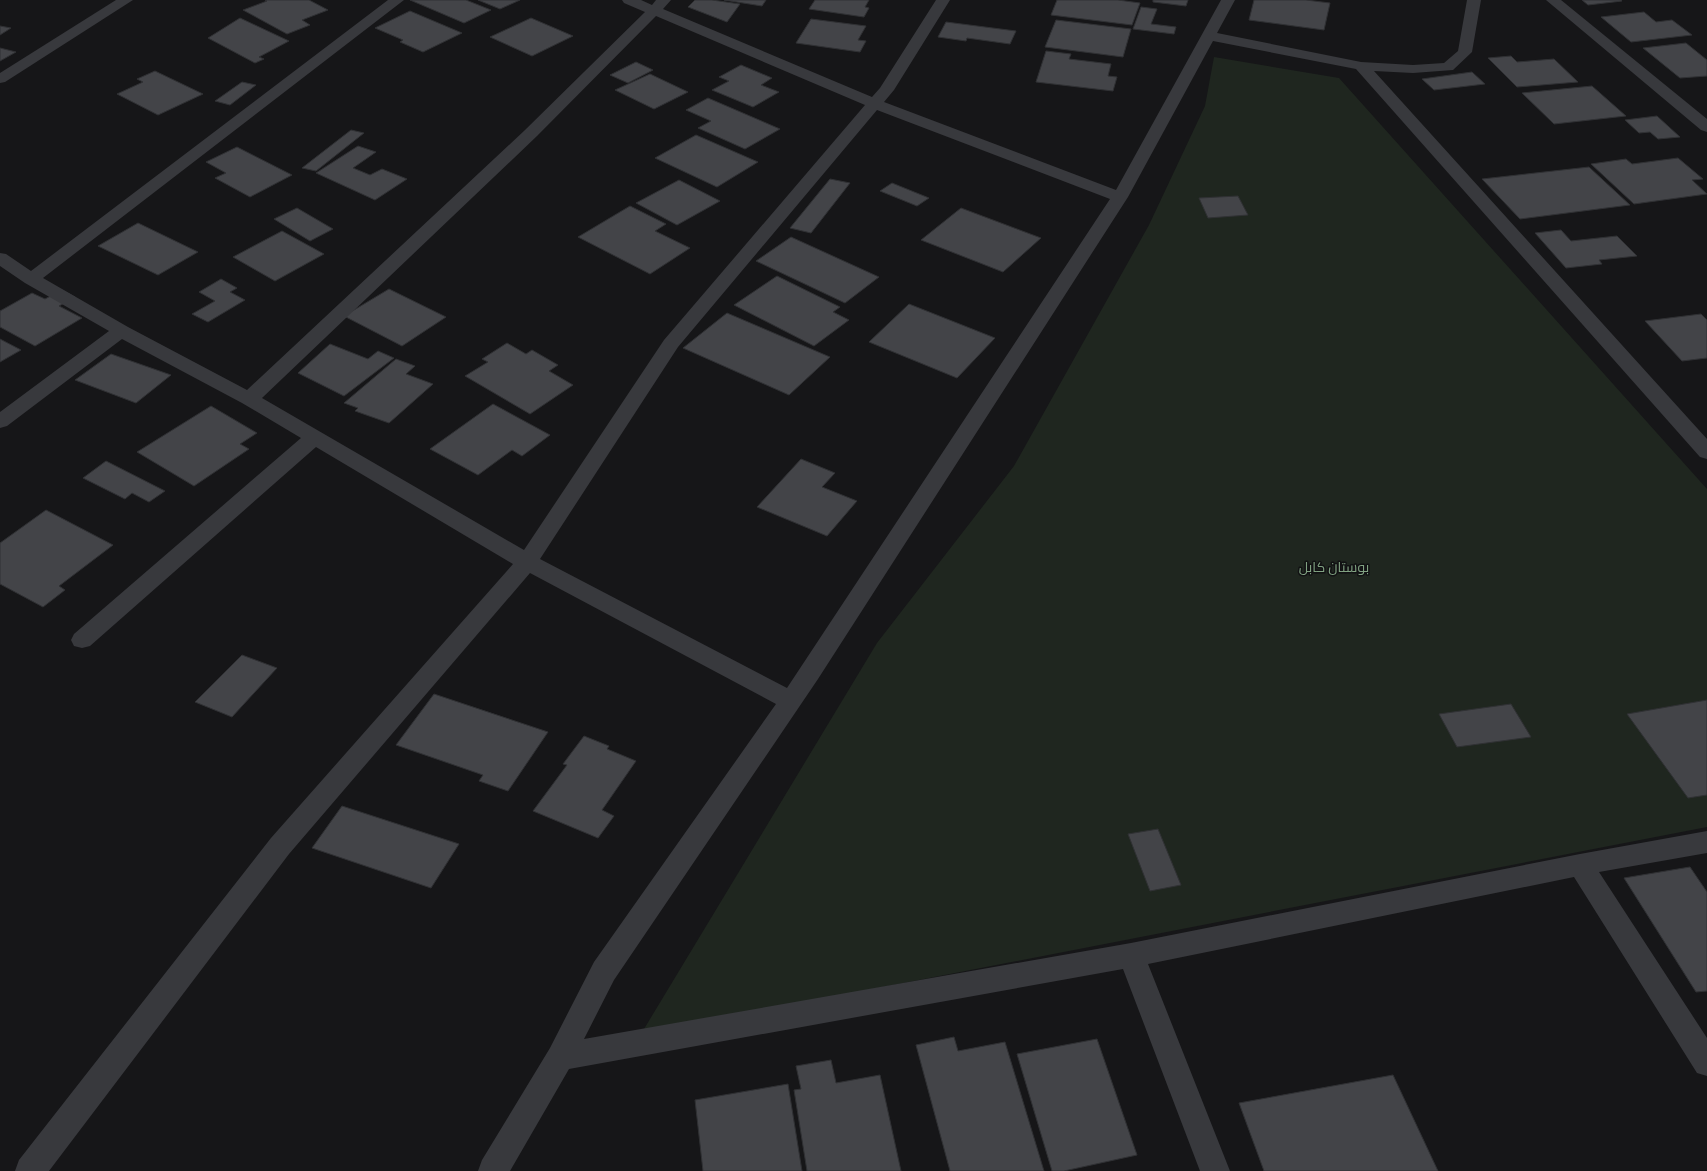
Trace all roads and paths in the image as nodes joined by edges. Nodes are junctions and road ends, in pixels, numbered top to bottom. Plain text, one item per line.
1 (126, 0) edge
2 (397, 0) edge
3 (630, 0) edge
4 (943, 0) edge
5 (1228, 0) edge
6 (1474, 0) edge
7 (1553, 0) edge
8 (659, 5) edge
9 (1210, 36) junction
10 (1361, 66) junction
11 (0, 79) edge
12 (873, 103) junction
13 (1707, 127) edge
14 (1120, 197) junction
15 (0, 258) edge
16 (31, 279) junction
17 (121, 331) junction
18 (249, 400) junction
19 (0, 422) edge
20 (313, 439) junction
21 (1707, 452) edge
22 (527, 562) junction
23 (82, 640) dead end
24 (791, 701) junction
25 (1707, 842) edge
26 (1580, 865) junction
27 (1131, 955) junction
28 (560, 1057) junction
29 (1707, 1063) edge
30 (30, 1171) edge
31 (493, 1171) edge
32 (1215, 1171) edge

1 - 11 street
2 - 16 street
3 - 8 street
4 - 12 street
5 - 9 street
6 - 10 street
7 - 13 street
8 - 12 street
8 - 18 street
9 - 10 street
9 - 14 street
10 - 21 street
12 - 14 street
12 - 22 street
14 - 24 street
15 - 16 street
16 - 17 street
17 - 18 street
17 - 19 street
18 - 20 street
20 - 22 street
20 - 23 street
22 - 24 street
22 - 30 street
24 - 28 street
25 - 26 street
26 - 27 street
26 - 29 street
27 - 28 street
27 - 32 street
28 - 31 street

